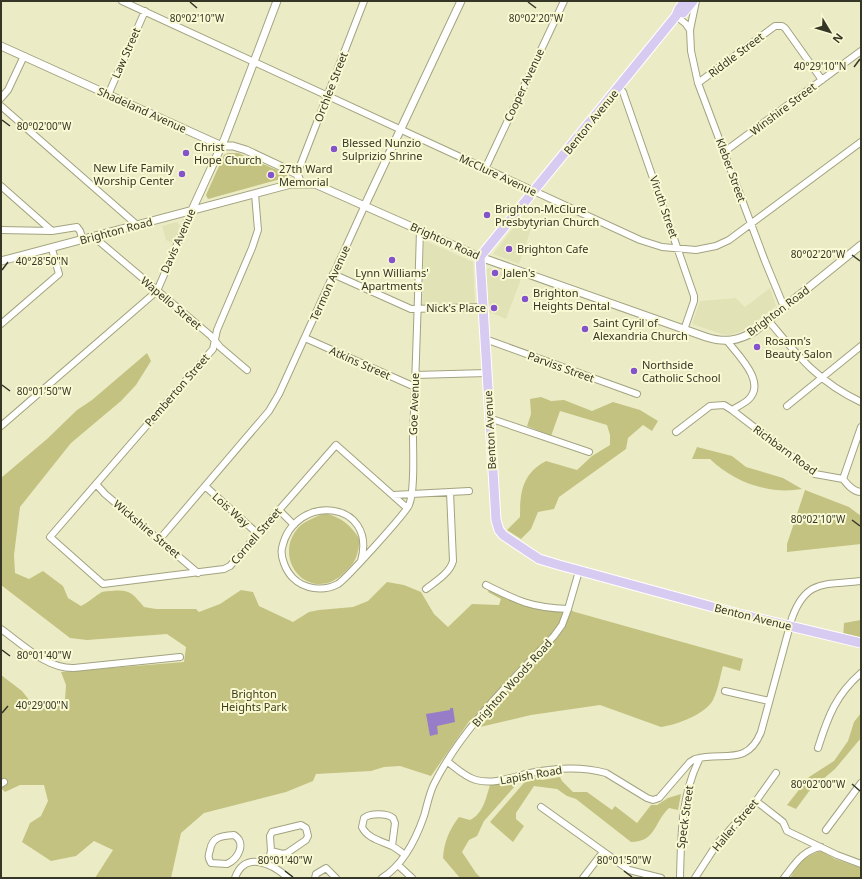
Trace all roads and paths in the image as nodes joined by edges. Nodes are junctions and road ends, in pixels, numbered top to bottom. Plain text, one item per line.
1 (122, 1) edge
2 (277, 1) edge
3 (364, 1) edge
4 (461, 1) edge
5 (564, 1) edge
6 (685, 1) edge
7 (695, 1) edge
8 (145, 11) junction
9 (676, 16) junction
10 (690, 30) junction
11 (1, 46) edge
12 (861, 51) edge
13 (24, 56) junction
14 (254, 62) junction
15 (822, 80) junction
16 (698, 83) junction
17 (619, 87) junction
18 (108, 95) junction
19 (327, 96) junction
20 (1, 98) edge
21 (1, 106) edge
22 (400, 130) junction
23 (861, 142) edge
24 (222, 146) junction
25 (724, 152) junction
26 (485, 169) junction
27 (297, 174) junction
28 (301, 183) junction
29 (1, 186) edge
30 (534, 191) junction
31 (255, 194) junction
32 (365, 205) junction
33 (192, 210) junction
34 (751, 223) junction
35 (137, 225) junction
36 (1, 230) edge
37 (420, 230) junction
38 (52, 231) junction
39 (94, 237) junction
40 (83, 240) junction
41 (861, 245) edge
42 (52, 249) junction
43 (678, 249) junction
44 (480, 257) junction
45 (1, 261) edge
46 (334, 274) junction
47 (157, 291) junction
48 (483, 307) junction
49 (784, 307) junction
50 (418, 310) junction
51 (768, 320) junction
52 (1, 324) edge
53 (684, 330) junction
54 (305, 338) junction
55 (485, 339) junction
56 (215, 340) junction
57 (728, 342) junction
58 (861, 346) edge
59 (247, 370) dead end
60 (487, 373) junction
61 (416, 375) junction
62 (821, 378) junction
63 (415, 387) junction
64 (637, 394) dead end
65 (861, 402) edge
66 (787, 406) dead end
67 (732, 410) junction
68 (490, 418) junction
69 (1, 426) edge
70 (861, 427) edge
71 (676, 432) dead end
72 (589, 452) dead end
73 (843, 479) junction
74 (96, 484) junction
75 (205, 486) junction
76 (469, 491) dead end
77 (450, 492) junction
78 (861, 492) edge
79 (411, 494) junction
80 (393, 496) junction
81 (407, 508) junction
82 (279, 510) junction
83 (294, 525) junction
84 (258, 534) junction
85 (159, 540) junction
86 (361, 561) junction
87 (579, 570) junction
88 (198, 573) junction
89 (861, 580) edge
90 (103, 584) joint
91 (486, 585) dead end
92 (426, 589) dead end
93 (568, 609) junction
94 (789, 626) junction
95 (1, 629) edge
96 (861, 643) edge
97 (180, 657) dead end
98 (861, 673) edge
99 (725, 691) dead end
100 (769, 701) junction
101 (818, 748) dead end
102 (700, 758) junction
103 (448, 762) junction
104 (776, 773) dead end
105 (861, 783) edge
106 (756, 801) junction
107 (540, 807) dead end
108 (826, 830) dead end
109 (392, 846) junction
110 (821, 847) junction
111 (271, 851) junction
112 (603, 852) junction
113 (405, 855) junction
114 (230, 862) junction
115 (268, 864) junction
116 (861, 864) edge
117 (398, 865) junction
118 (238, 870) junction
119 (235, 878) edge
120 (288, 878) edge
121 (315, 878) edge
122 (336, 878) edge
123 (382, 878) edge
124 (412, 878) edge
125 (583, 878) edge
126 (661, 878) edge
127 (680, 878) edge
128 (695, 878) edge
129 (784, 878) edge

1 - 8 street, McClure Avenue
2 - 14 street, Davis Avenue
3 - 19 street, Orchlee Street
4 - 22 street, Termon Avenue
5 - 26 street, Cooper Avenue
6 - 9 main road, Benton Avenue
7 - 9 main road, Benton Avenue
7 - 10 street, Kleber Street
8 - 14 street, McClure Avenue
8 - 18 street, Law Street
9 - 10 street
9 - 17 main road, Benton Avenue
10 - 16 street, Kleber Street
11 - 13 street, Shadeland Avenue
12 - 15 street, Winshire Street
13 - 18 street, Shadeland Avenue
13 - 20 street
14 - 19 street, McClure Avenue
14 - 24 street, Davis Avenue
15 - 16 street, Riddle Street
15 - 25 street, Winshire Street
16 - 25 street, Kleber Street
17 - 30 main road, Benton Avenue
17 - 43 street, Viruth Street
18 - 24 street, Shadeland Avenue
19 - 22 street, McClure Avenue
19 - 27 street, Orchlee Street
21 - 35 street
22 - 26 street, McClure Avenue
22 - 32 street, Termon Avenue
23 - 34 street, McClure Avenue
24 - 27 street, Shadeland Avenue
24 - 33 street, Davis Avenue
25 - 34 street, Kleber Street
26 - 30 street, McClure Avenue
27 - 28 street
28 - 31 street, Brighton Road
28 - 32 street, Brighton Road
29 - 38 street
30 - 43 street, McClure Avenue
30 - 44 main road, Benton Avenue
31 - 33 street, Brighton Road
31 - 56 street, Pemberton Street
32 - 37 street, Brighton Road
32 - 46 street, Termon Avenue
33 - 35 street, Brighton Road
33 - 47 street, Davis Avenue
34 - 43 street, McClure Avenue
34 - 49 street, Kleber Street
35 - 39 street, Brighton Road
36 - 38 street
37 - 44 street, Brighton Road
37 - 50 street, Goe Avenue
38 - 40 street
39 - 40 street, Brighton Road
39 - 47 street, Wapello Street
40 - 42 street, Brighton Road
41 - 49 street, Brighton Road
42 - 45 street, Brighton Road
42 - 52 street
43 - 53 street, Viruth Street
44 - 48 main road, Benton Avenue
44 - 53 street, Brighton Road
46 - 50 street
46 - 54 street, Termon Avenue
47 - 56 street, Wapello Street
47 - 69 street, Davis Avenue
48 - 50 street
48 - 55 main road, Benton Avenue
49 - 51 street, Brighton Road
50 - 61 street, Goe Avenue
51 - 57 street, Brighton Road
51 - 62 street
53 - 57 street, Brighton Road
54 - 63 street, Atkins Street
54 - 75 street, Termon Avenue
55 - 60 main road, Benton Avenue
55 - 64 street, Parviss Street
56 - 59 street, Wapello Street
56 - 74 street, Pemberton Street
57 - 67 street
58 - 62 street
60 - 61 street
60 - 68 main road, Benton Avenue
61 - 63 street, Goe Avenue
62 - 65 street
62 - 66 street
63 - 79 street, Goe Avenue
67 - 71 street, Richbarn Road
67 - 73 street, Richbarn Road
68 - 72 street
68 - 87 main road, Benton Avenue
70 - 73 street
73 - 78 street
74 - 85 street, Wickshire Street
74 - 90 street, Pemberton Street
75 - 84 street, Lois Way
75 - 85 street, Termon Avenue
76 - 77 street
77 - 79 street
77 - 92 street
79 - 80 street
79 - 81 street, Goe Avenue
80 - 81 street
80 - 82 street, Cornell Street
81 - 86 street, Goe Avenue
82 - 83 street
82 - 84 street, Cornell Street
83 - 86 street
83 - 86 street
84 - 88 street, Cornell Street
85 - 88 street, Wickshire Street
87 - 93 street, Brighton Woods Road
87 - 94 main road, Benton Avenue
88 - 90 street, Cornell Street
89 - 94 street
91 - 93 street
93 - 103 street, Brighton Woods Road
94 - 96 main road, Benton Avenue
94 - 100 street
95 - 97 street
98 - 101 street
99 - 100 street
100 - 102 street
102 - 103 street, Lapish Road
102 - 127 street, Speck Street
103 - 113 street, Brighton Woods Road
104 - 106 street, Haller Street
105 - 108 street
106 - 110 street
106 - 128 street, Haller Street
107 - 112 street
109 - 109 street
109 - 113 street
110 - 116 street
110 - 129 street
111 - 111 street
111 - 115 street
112 - 125 street
112 - 126 street
113 - 117 street, Brighton Woods Road
114 - 114 street
114 - 118 street
115 - 118 street
115 - 120 street
117 - 123 street, Brighton Woods Road
117 - 124 street
118 - 119 street
121 - 122 street

